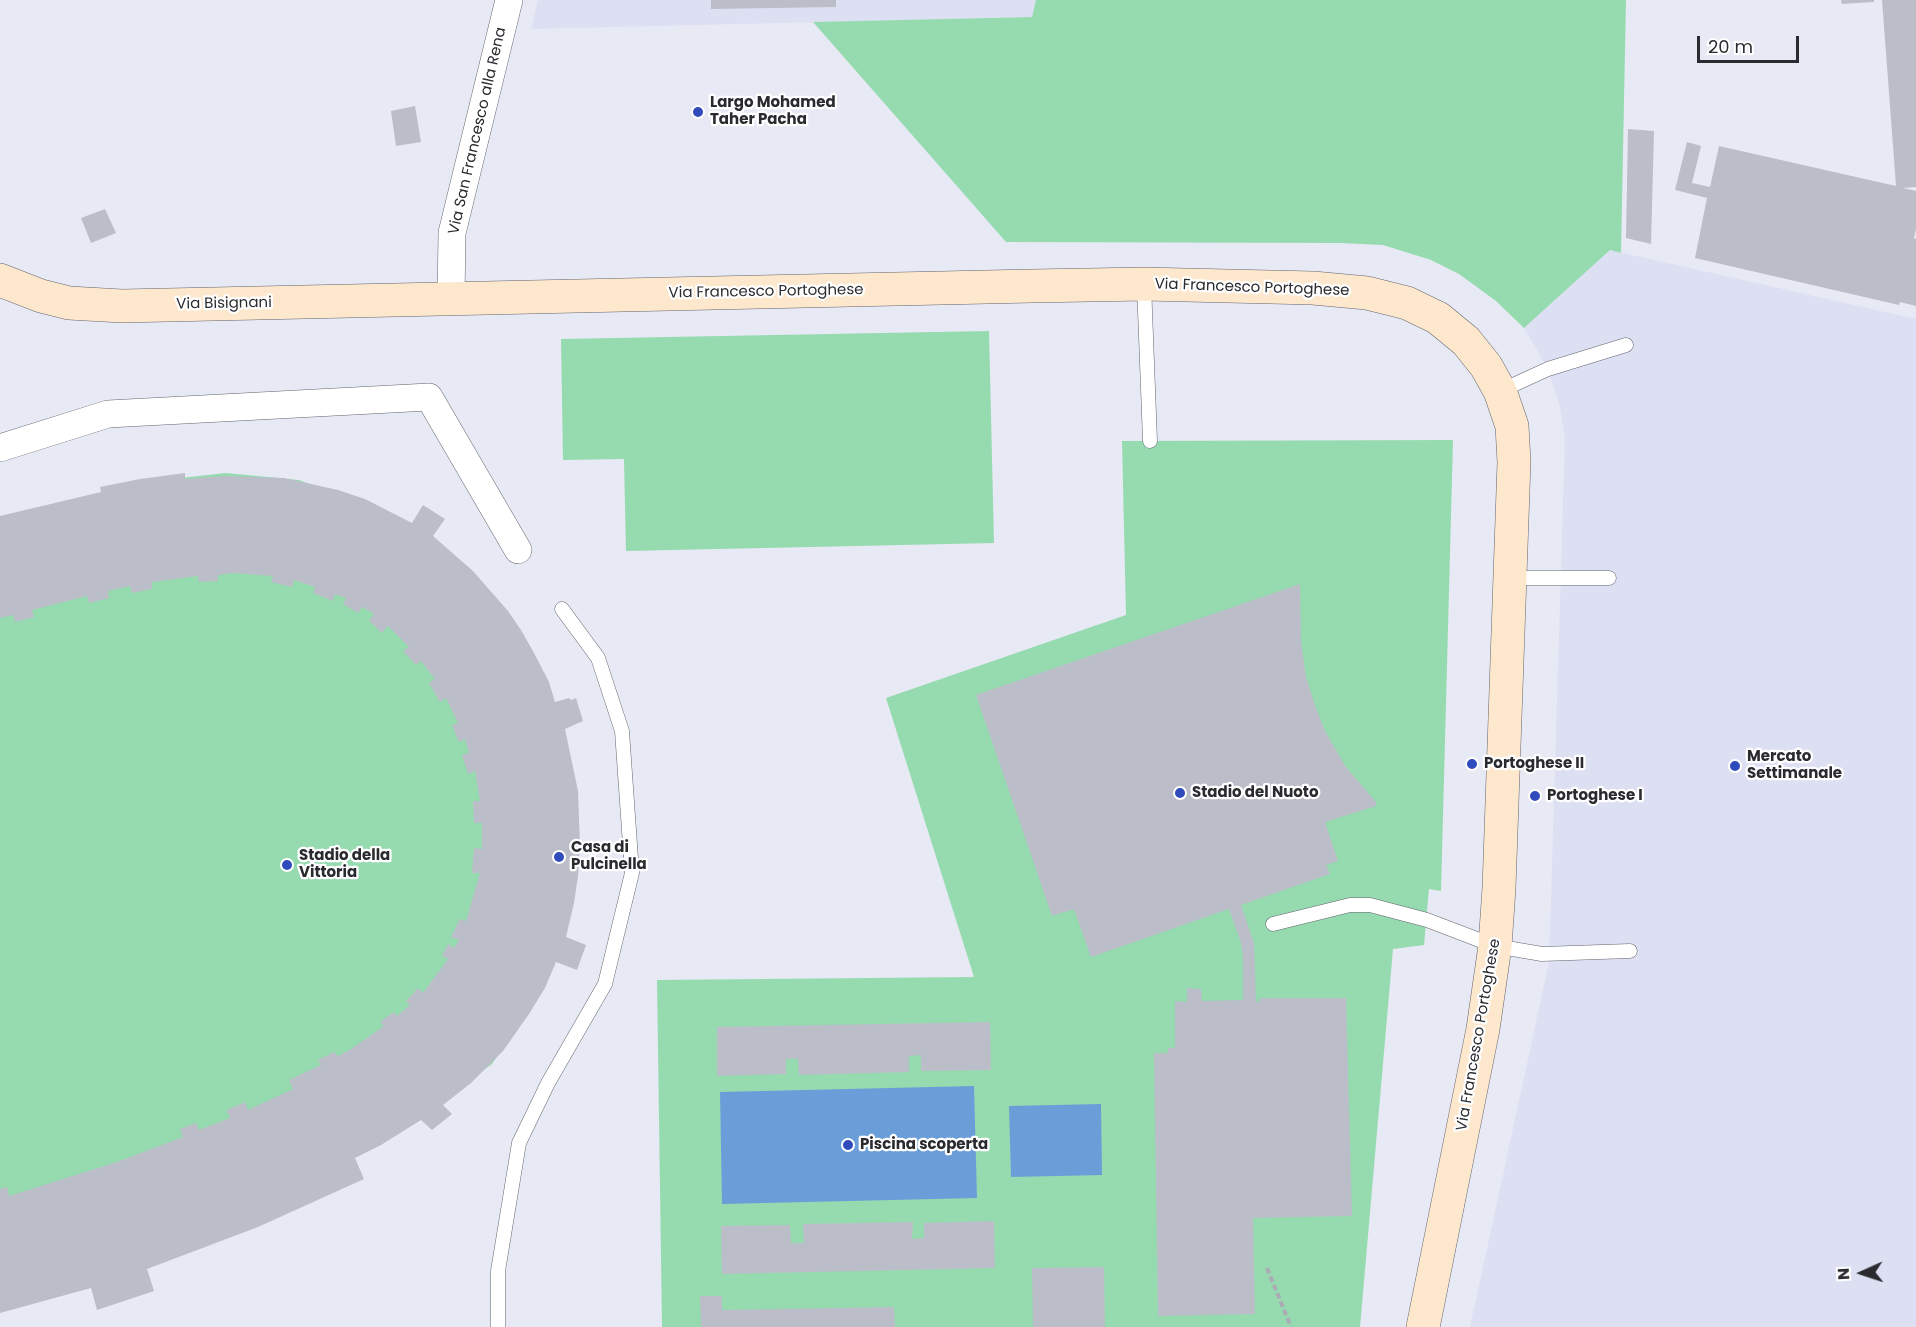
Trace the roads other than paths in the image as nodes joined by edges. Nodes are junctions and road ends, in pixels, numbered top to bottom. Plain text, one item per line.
1 (509, 0) edge
2 (0, 280) edge
3 (1144, 284) junction
4 (451, 299) junction
5 (1626, 345) dead end
6 (1500, 391) junction
7 (1150, 441) dead end
8 (0, 448) edge
9 (518, 549) dead end
10 (1510, 578) junction
11 (1609, 578) dead end
12 (562, 609) dead end
13 (1273, 924) dead end
14 (1495, 946) junction
15 (1630, 951) dead end
16 (498, 1327) edge
17 (1423, 1327) edge

1 - 4 street, Via San Francesco alla Rena
2 - 4 street, Via Bisignani
3 - 4 street, Via Francesco Portoghese
3 - 6 street, Via Francesco Portoghese
3 - 7 lane
5 - 6 lane
6 - 10 street, Via Francesco Portoghese
8 - 9 street
10 - 11 lane
10 - 14 street, Via Francesco Portoghese
12 - 16 lane
13 - 14 lane
14 - 15 lane
14 - 17 street, Via Francesco Portoghese

